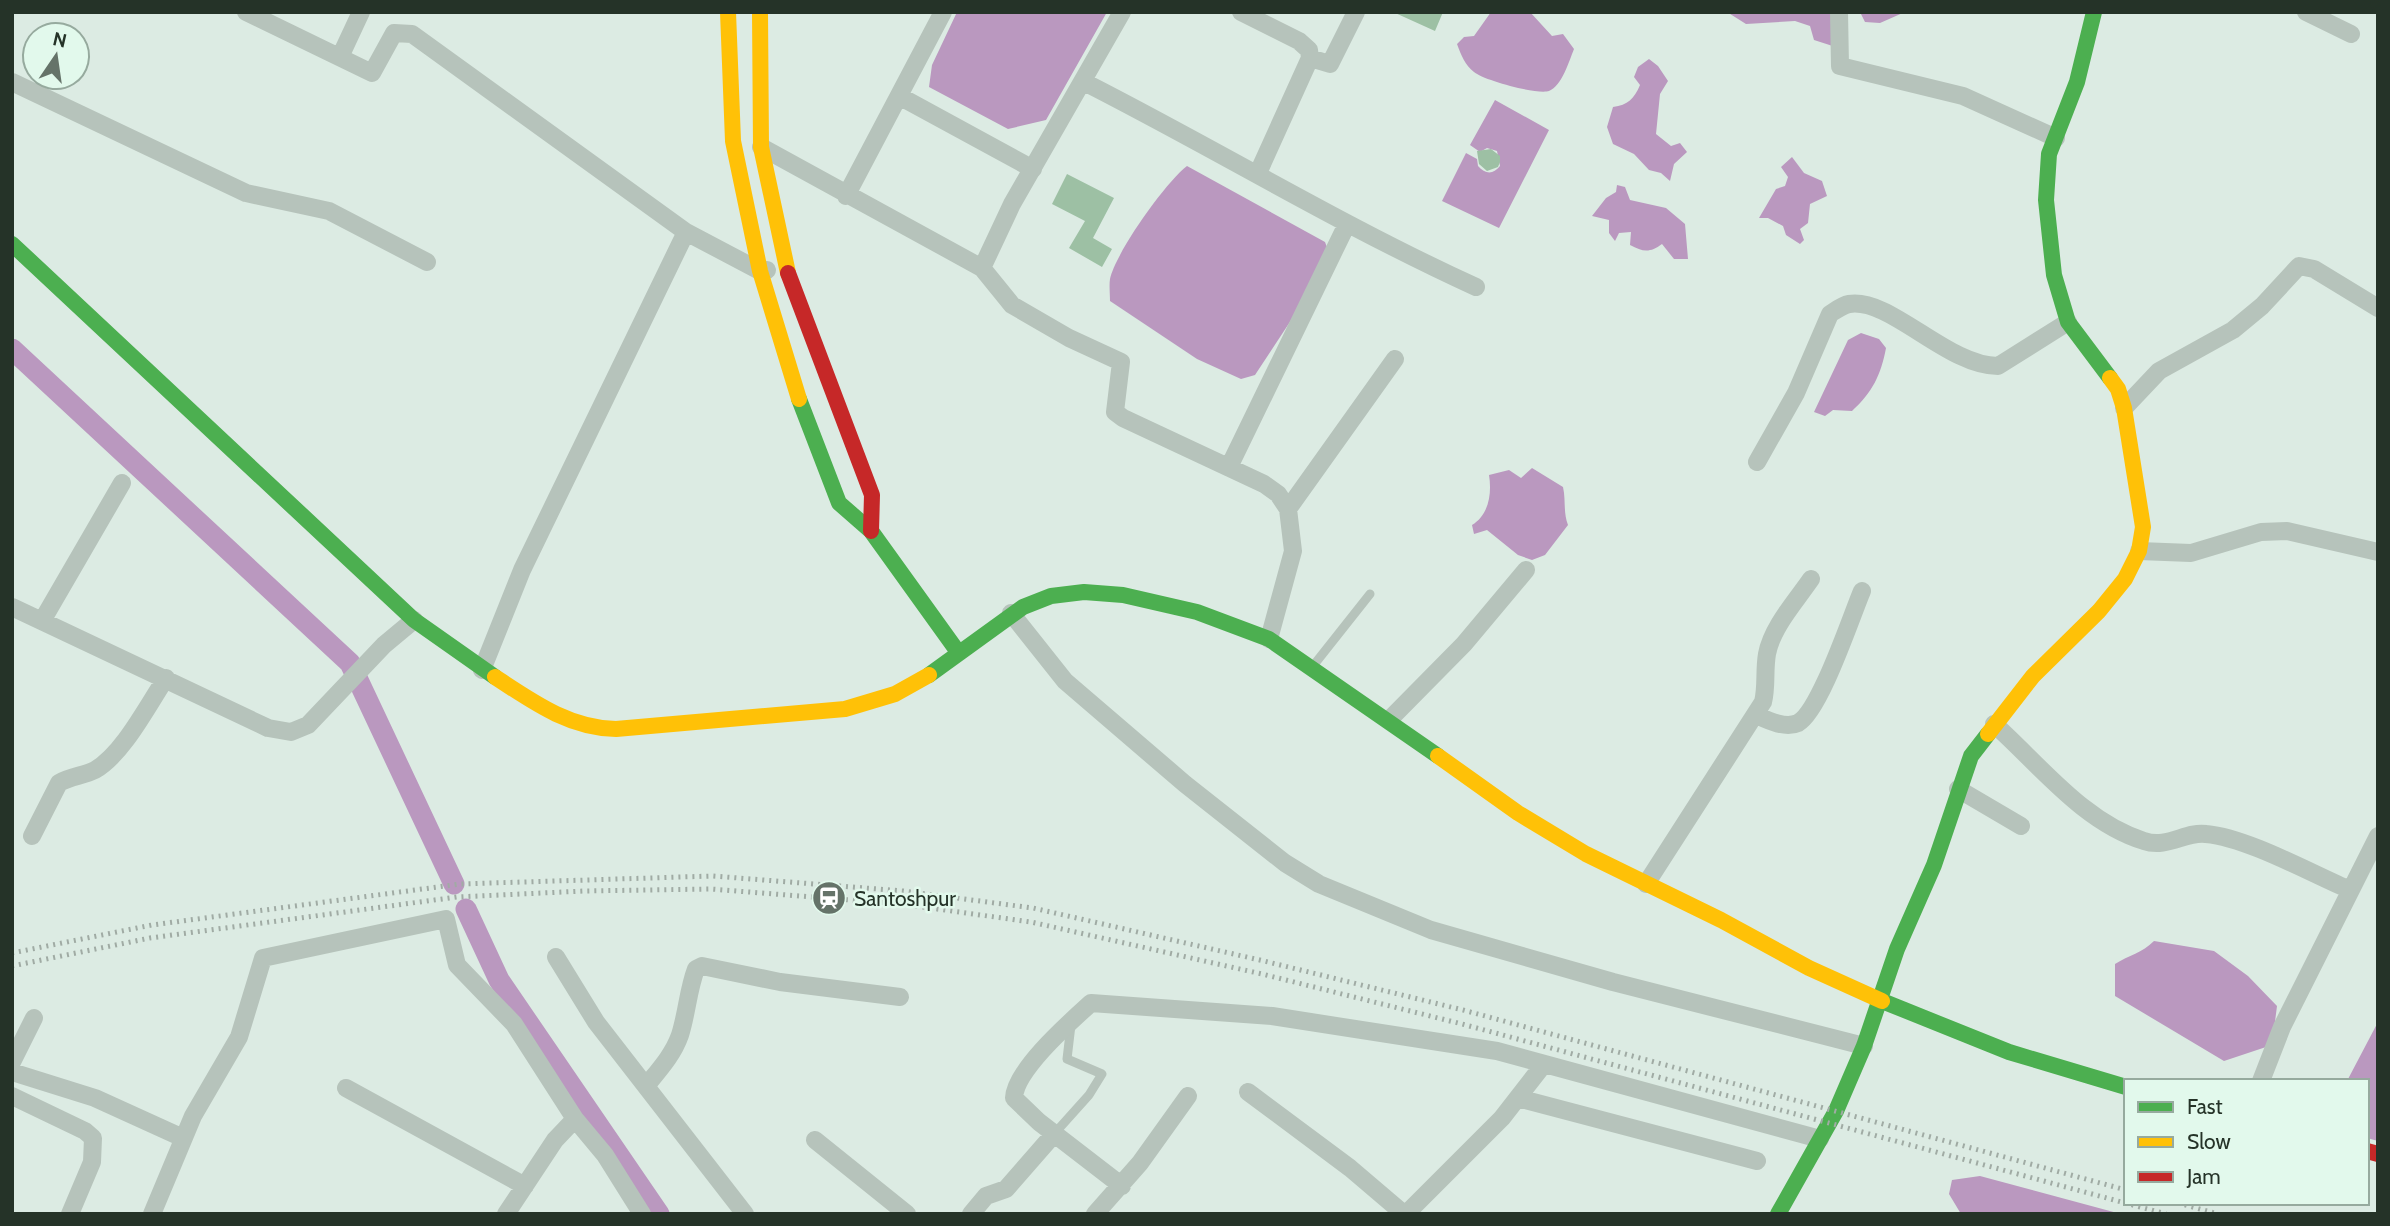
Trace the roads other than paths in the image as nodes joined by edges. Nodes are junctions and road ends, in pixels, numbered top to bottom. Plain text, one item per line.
1 (246, 12) edge
2 (361, 12) edge
3 (728, 12) edge
4 (760, 12) edge
5 (943, 12) edge
6 (1122, 12) edge
7 (1241, 12) edge
8 (1356, 12) edge
9 (1839, 12) edge
10 (2094, 12) edge
11 (2306, 12) edge
12 (2351, 34) dead end
13 (340, 57) junction
14 (1310, 58) junction
15 (12, 82) edge
16 (1084, 82) junction
17 (898, 96) junction
18 (2056, 138) junction
19 (761, 147) junction
20 (1033, 169) junction
21 (1258, 173) junction
22 (846, 195) junction
23 (1347, 223) junction
24 (686, 232) junction
25 (12, 244) edge
26 (426, 262) dead end
27 (786, 268) junction
28 (982, 268) junction
29 (760, 271) junction
30 (1476, 287) dead end
31 (2378, 307) edge
32 (2068, 322) junction
33 (1395, 359) dead end
34 (2124, 408) junction
35 (1757, 462) dead end
36 (1229, 467) junction
37 (122, 483) dead end
38 (1288, 509) junction
39 (871, 531) junction
40 (2139, 551) junction
41 (2378, 552) edge
42 (1526, 570) dead end
43 (1811, 579) dead end
44 (1862, 591) dead end
45 (1370, 594) dead end
46 (12, 607) edge
47 (1011, 613) junction
48 (414, 620) junction
49 (43, 621) junction
50 (1269, 639) junction
51 (958, 652) junction
52 (1312, 667) junction
53 (482, 670) junction
54 (166, 678) junction
55 (1756, 715) junction
56 (1390, 719) junction
57 (1994, 724) junction
58 (1958, 789) junction
59 (2021, 826) dead end
60 (32, 836) dead end
61 (2378, 836) edge
62 (1646, 884) junction
63 (2350, 890) junction
64 (556, 957) dead end
65 (900, 997) dead end
66 (1879, 997) junction
67 (34, 1018) dead end
68 (1071, 1021) junction
69 (1864, 1046) junction
70 (12, 1062) edge
71 (1544, 1064) junction
72 (12, 1072) edge
73 (2262, 1079) edge
74 (646, 1086) junction
75 (2124, 1087) edge
76 (346, 1088) dead end
77 (1248, 1092) dead end
78 (12, 1096) edge
79 (1188, 1096) dead end
80 (1518, 1098) junction
81 (575, 1119) junction
82 (1055, 1134) junction
83 (183, 1138) junction
84 (1820, 1139) junction
85 (815, 1140) dead end
86 (1757, 1161) dead end
87 (525, 1186) junction
88 (1122, 1186) junction
89 (70, 1214) edge
90 (152, 1214) edge
91 (506, 1214) edge
92 (642, 1214) edge
93 (746, 1214) edge
94 (907, 1214) edge
95 (971, 1214) edge
96 (1095, 1214) edge
97 (1405, 1214) edge
98 (1778, 1214) edge

1 - 13 street
2 - 13 street
3 - 29 street
4 - 19 street
5 - 17 street
6 - 16 street
7 - 14 street
8 - 14 street
9 - 18 street
10 - 18 street
11 - 12 street
13 - 24 street
14 - 21 street
15 - 26 street
16 - 20 street
16 - 21 street
17 - 20 street
17 - 22 street
18 - 32 street
19 - 22 street
19 - 27 street
20 - 28 street
21 - 23 street
22 - 28 street
23 - 30 street
23 - 36 street
24 - 29 street
24 - 53 street
25 - 48 street
27 - 29 street
27 - 39 street
28 - 36 street
29 - 39 street
31 - 34 street
32 - 34 street
32 - 35 street
33 - 38 street
34 - 40 street
36 - 38 street
37 - 49 street
38 - 50 street
39 - 51 street
40 - 41 street
40 - 57 street
42 - 56 street
43 - 55 street
44 - 55 street
45 - 52 lane
46 - 49 street
47 - 50 street
47 - 51 street
47 - 69 street
48 - 53 street
48 - 54 street
49 - 54 street
50 - 52 street
51 - 53 street
52 - 56 street
54 - 60 street
55 - 62 street
56 - 62 street
57 - 58 street
57 - 63 street
58 - 59 street
58 - 66 street
61 - 63 street
62 - 66 street
63 - 73 street
64 - 74 street
65 - 74 street
66 - 69 street
66 - 75 street
67 - 70 street
68 - 71 street
68 - 82 street
68 - 82 lane
69 - 84 street
71 - 80 street
71 - 84 street
72 - 83 street
74 - 93 street
76 - 87 street
77 - 97 street
78 - 89 street
79 - 88 street
80 - 86 street
80 - 97 street
81 - 83 street
81 - 87 street
81 - 92 street
82 - 88 street
82 - 95 street
83 - 90 street
84 - 98 street
85 - 94 street
87 - 91 street
88 - 96 street

